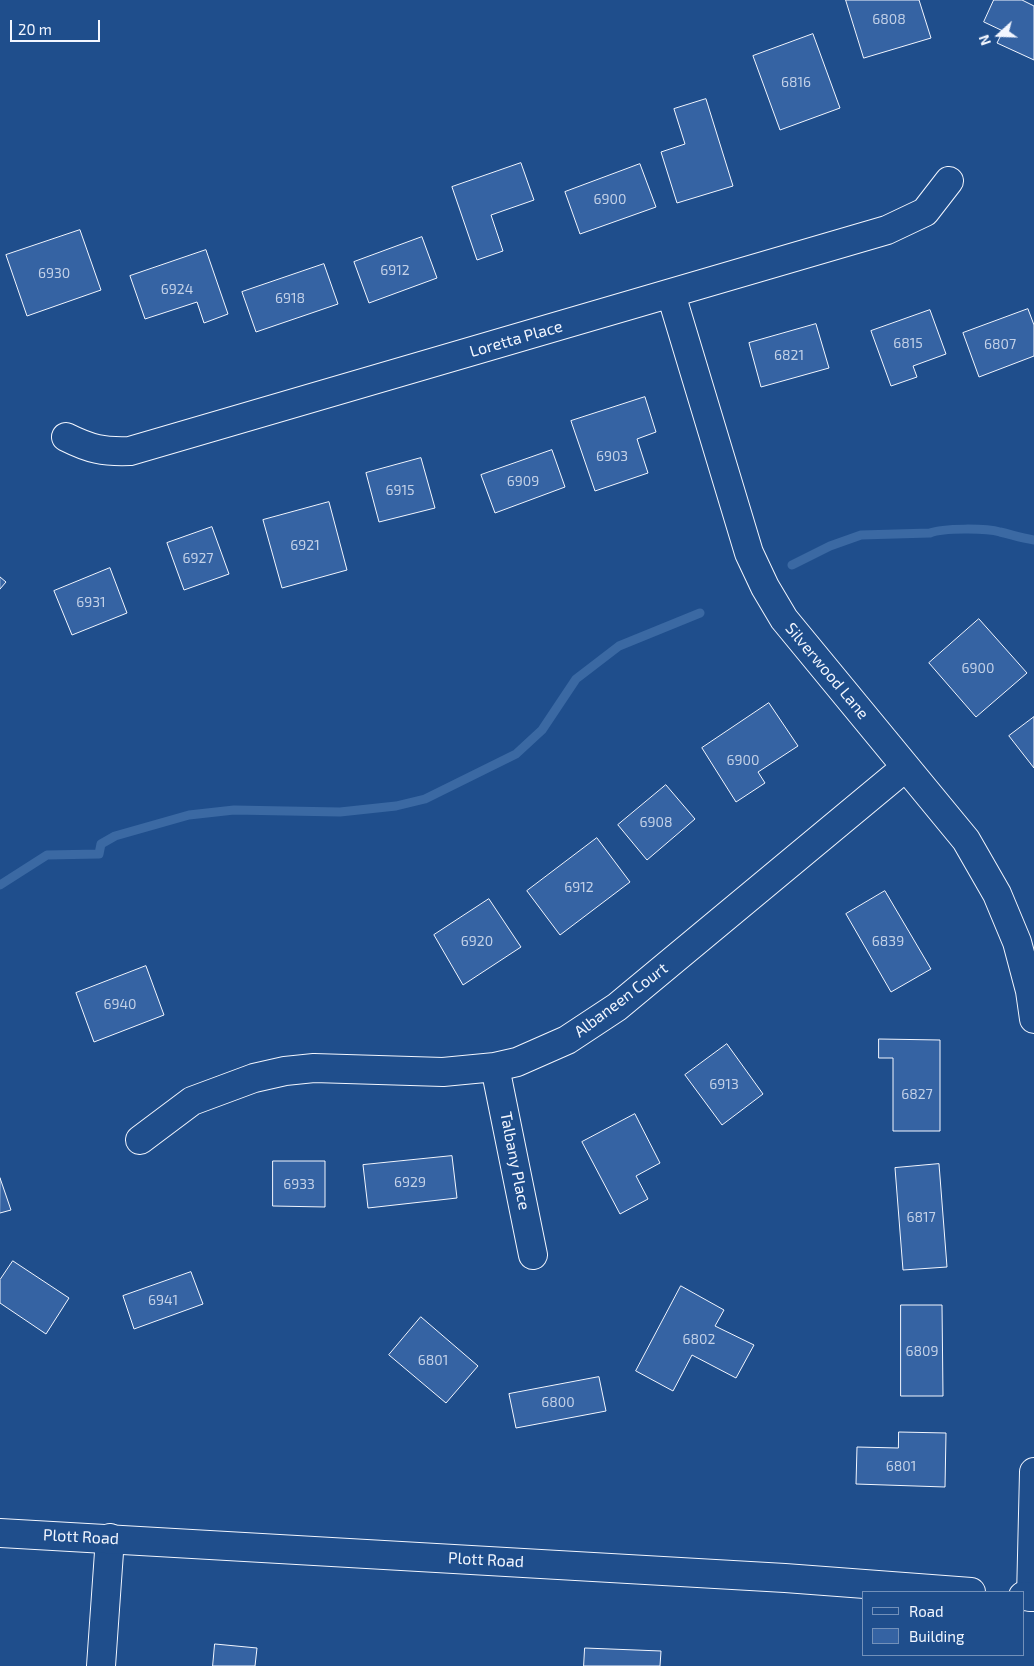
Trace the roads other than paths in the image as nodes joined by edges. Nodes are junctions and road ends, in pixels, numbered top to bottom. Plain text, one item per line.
1 (949, 181) dead end
2 (671, 294) junction
3 (66, 437) dead end
4 (906, 767) junction
5 (1034, 1019) edge
6 (496, 1067) junction
7 (140, 1140) dead end
8 (533, 1255) dead end
9 (1034, 1472) edge
10 (0, 1532) edge
11 (110, 1538) junction
12 (958, 1591) edge
13 (1029, 1597) edge
14 (101, 1666) edge

1 - 2 street, Loretta Place
2 - 3 street, Loretta Place
2 - 4 street, Silverwood Lane
4 - 5 street, Silverwood Lane
4 - 6 street, Albaneen Court
6 - 7 street, Albaneen Court
6 - 8 street, Talbany Place
9 - 13 street
10 - 11 street, Plott Road
11 - 12 street, Plott Road
11 - 14 street

